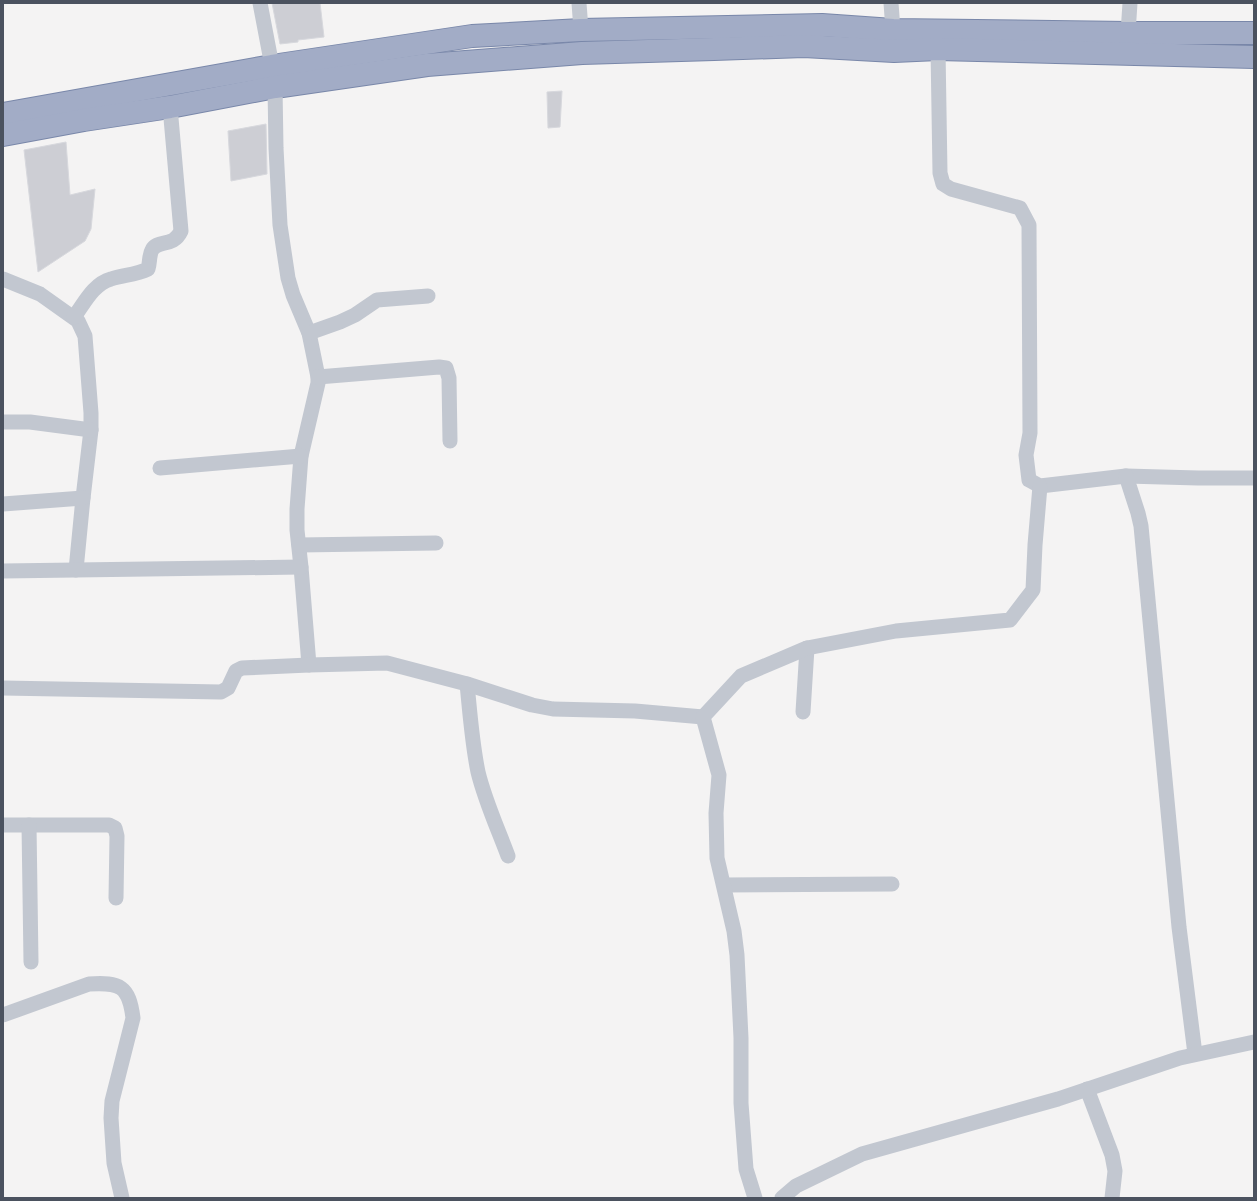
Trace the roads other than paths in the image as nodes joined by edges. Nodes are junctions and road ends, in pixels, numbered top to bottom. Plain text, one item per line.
1 (260, 3) edge
2 (579, 3) edge
3 (891, 3) edge
4 (1130, 3) edge
5 (581, 30) junction
6 (893, 30) junction
7 (1128, 33) junction
8 (1254, 33) edge
9 (938, 49) junction
10 (1254, 57) edge
11 (272, 66) junction
12 (275, 87) junction
13 (170, 107) junction
14 (3, 114) edge
15 (3, 135) edge
16 (3, 280) edge
17 (428, 296) dead end
18 (74, 317) junction
19 (309, 333) junction
20 (318, 377) junction
21 (3, 422) edge
22 (91, 430) junction
23 (450, 441) dead end
24 (301, 456) junction
25 (160, 468) dead end
26 (1126, 476) junction
27 (1254, 478) edge
28 (1040, 486) junction
29 (83, 498) junction
30 (3, 504) edge
31 (436, 543) dead end
32 (299, 546) junction
33 (301, 567) junction
34 (3, 570) edge
35 (76, 570) junction
36 (807, 648) junction
37 (309, 665) junction
38 (467, 684) junction
39 (3, 688) edge
40 (804, 712) dead end
41 (703, 717) junction
42 (3, 825) edge
43 (29, 825) junction
44 (508, 856) dead end
45 (892, 884) dead end
46 (724, 885) junction
47 (116, 898) dead end
48 (31, 962) dead end
49 (3, 1015) edge
50 (1254, 1042) edge
51 (1195, 1054) junction
52 (1087, 1089) junction
53 (122, 1198) edge
54 (755, 1198) edge
55 (782, 1198) edge
56 (1112, 1198) edge

1 - 11 street
2 - 5 street
3 - 6 street
4 - 7 street
5 - 6 highway
5 - 11 highway
6 - 7 highway
7 - 8 highway
9 - 10 highway
9 - 12 highway
9 - 28 street
11 - 14 highway
12 - 13 highway
12 - 19 street
13 - 15 highway
13 - 18 street
16 - 18 street
17 - 19 street
18 - 22 street
19 - 20 street
20 - 23 street
20 - 24 street
21 - 22 street
22 - 29 street
24 - 25 street
24 - 32 street
26 - 27 street
26 - 28 street
26 - 51 street
28 - 36 street
29 - 30 street
29 - 35 street
31 - 32 street
32 - 33 street
33 - 35 street
33 - 37 street
34 - 35 street
36 - 40 street
36 - 41 street
37 - 38 street
37 - 39 street
38 - 41 street
38 - 44 street
41 - 46 street
42 - 43 street
43 - 47 street
43 - 48 street
45 - 46 street
46 - 54 street
49 - 53 street
50 - 51 street
51 - 52 street
52 - 55 street
52 - 56 street

